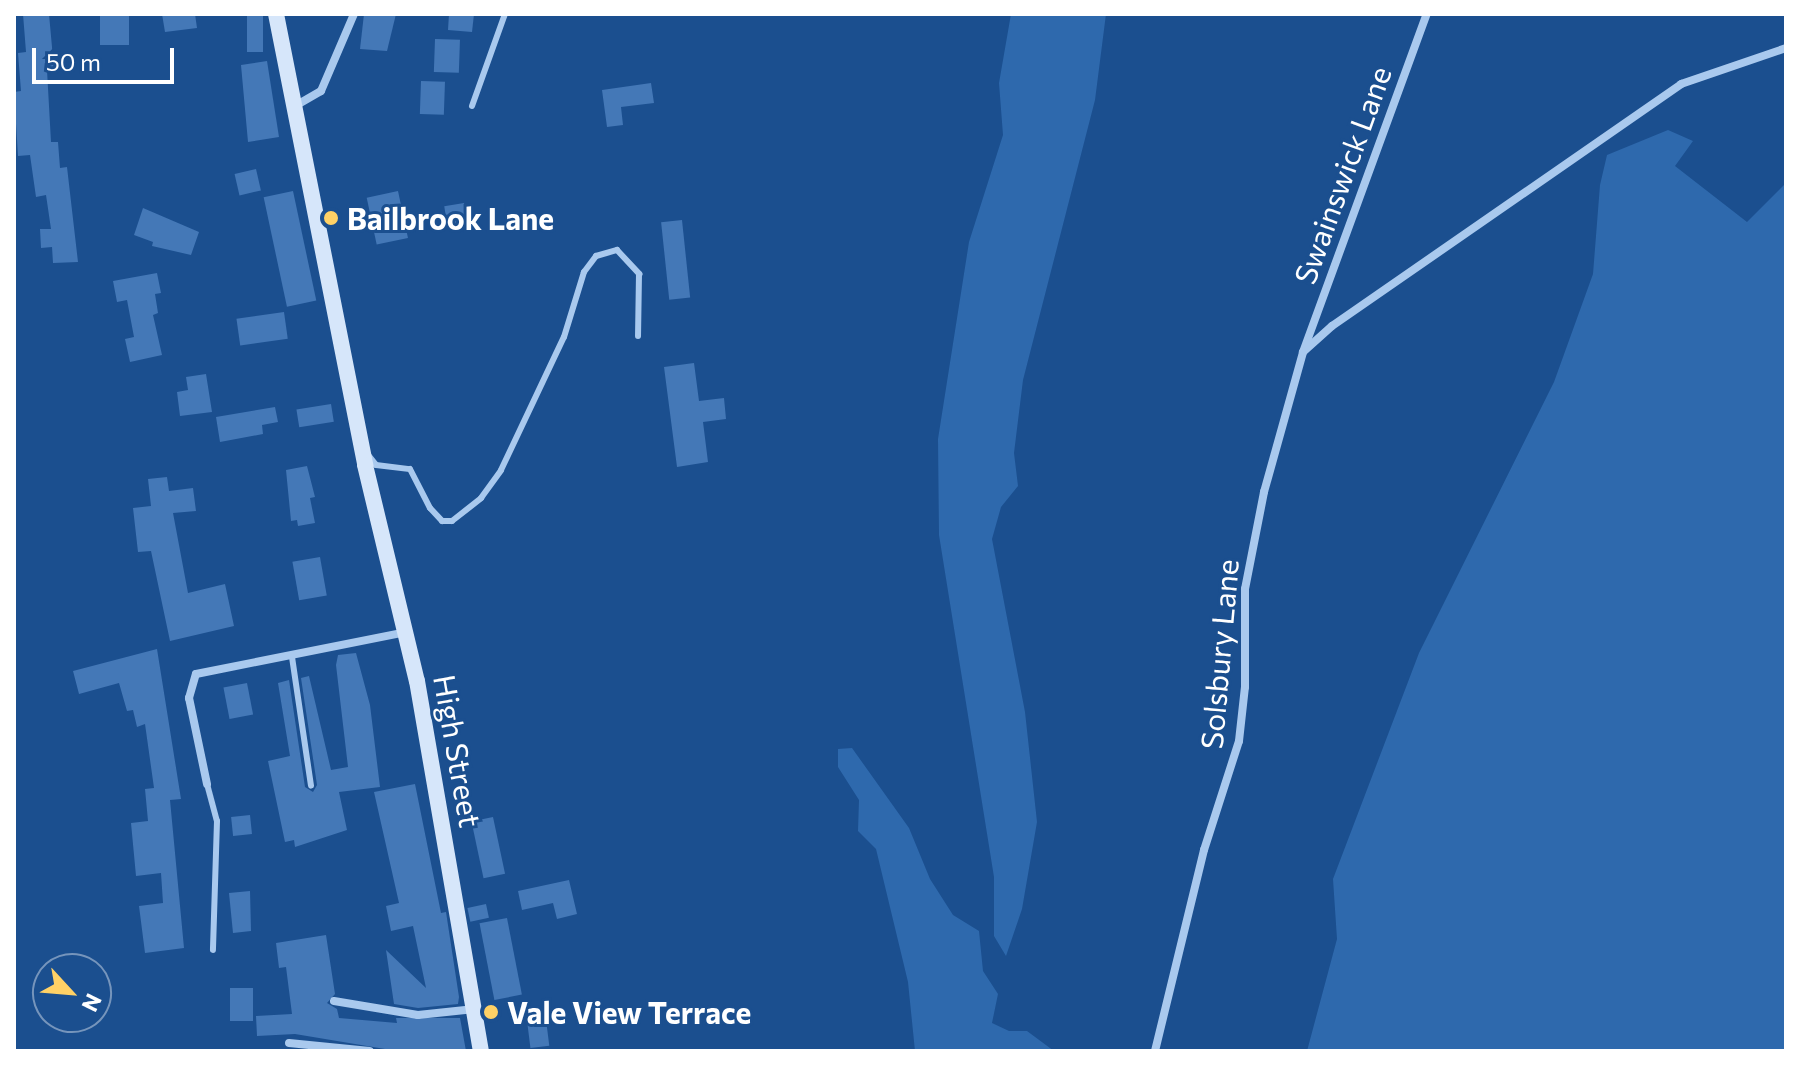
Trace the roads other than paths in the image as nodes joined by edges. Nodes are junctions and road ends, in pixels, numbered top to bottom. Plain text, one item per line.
1 (276, 14) edge
2 (354, 14) edge
3 (505, 14) edge
4 (1427, 14) edge
5 (1786, 48) edge
6 (294, 106) junction
7 (472, 106) dead end
8 (638, 336) dead end
9 (1303, 352) junction
10 (361, 447) junction
11 (407, 632) junction
12 (292, 657) junction
13 (207, 784) joint
14 (311, 786) dead end
15 (213, 950) dead end
16 (334, 1001) dead end
17 (476, 1009) junction
18 (289, 1043) dead end
19 (370, 1051) edge
20 (481, 1051) edge
21 (1155, 1051) edge

1 - 6 street, High Street
2 - 6 street
3 - 7 lane
4 - 9 street, Swainswick Lane
5 - 9 street
6 - 10 street, High Street
8 - 10 lane
9 - 21 street, Solsbury Lane
10 - 11 street, High Street
11 - 12 street
11 - 17 street, High Street
12 - 13 street
12 - 14 lane
13 - 15 lane
16 - 17 street
17 - 20 street, High Street
18 - 19 street

